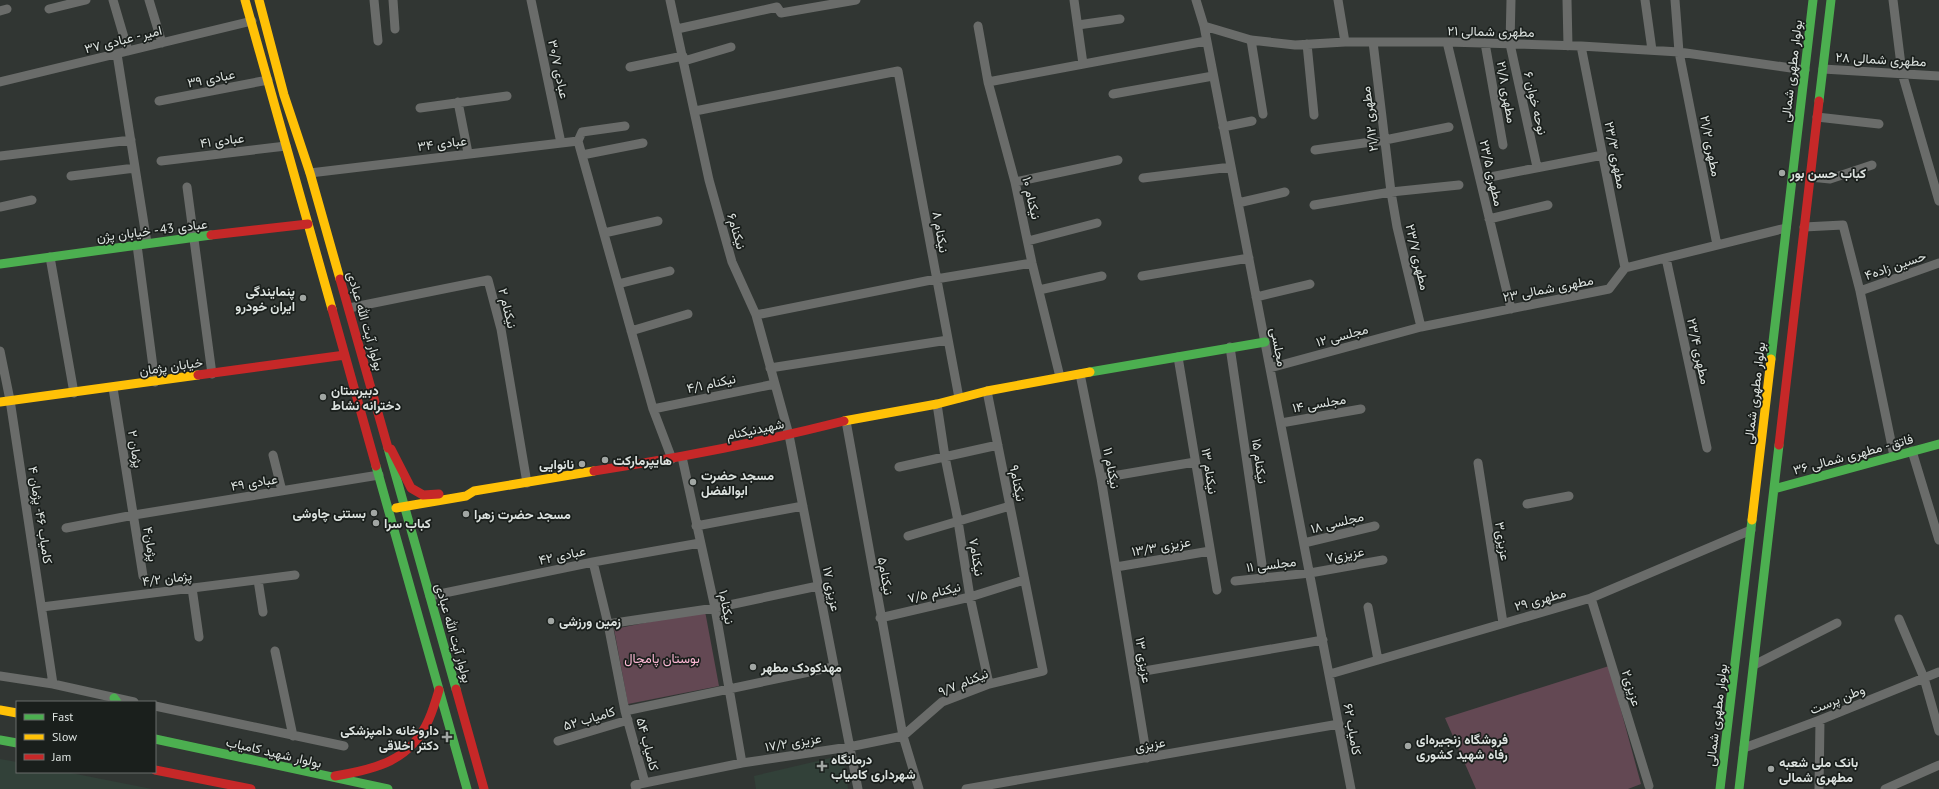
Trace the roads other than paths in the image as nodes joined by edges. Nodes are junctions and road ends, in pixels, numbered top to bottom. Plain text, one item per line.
1 (86, 0) edge
2 (113, 0) edge
3 (149, 0) edge
4 (246, 0) edge
5 (259, 0) edge
6 (374, 0) edge
7 (393, 0) edge
8 (531, 0) edge
9 (670, 0) edge
10 (856, 0) edge
11 (1074, 0) edge
12 (1196, 0) edge
13 (1338, 0) edge
14 (1511, 0) edge
15 (1567, 0) edge
16 (1646, 0) edge
17 (1675, 0) edge
18 (1813, 0) edge
19 (1831, 0) edge
20 (1893, 0) edge
21 (49, 9) dead end
22 (1120, 19) dead end
23 (252, 21) junction
24 (1078, 25) junction
25 (978, 26) dead end
26 (1204, 26) junction
27 (395, 29) dead end
28 (677, 29) junction
29 (1251, 40) junction
30 (378, 41) dead end
31 (1206, 41) junction
32 (1345, 42) junction
33 (1374, 42) junction
34 (1447, 42) junction
35 (162, 43) junction
36 (1307, 44) junction
37 (1485, 44) junction
38 (1510, 44) junction
39 (1568, 46) junction
40 (1581, 46) junction
41 (731, 47) dead end
42 (1652, 50) junction
43 (128, 51) junction
44 (1679, 52) junction
45 (117, 54) junction
46 (683, 58) junction
47 (1083, 64) junction
48 (630, 67) dead end
49 (1822, 69) junction
50 (1805, 70) junction
51 (1902, 73) junction
52 (1213, 76) junction
53 (1939, 76) edge
54 (268, 80) junction
55 (0, 82) edge
56 (988, 82) junction
57 (1114, 94) dead end
58 (507, 96) dead end
59 (159, 101) dead end
60 (458, 102) junction
61 (420, 108) dead end
62 (696, 111) junction
63 (1263, 114) dead end
64 (1314, 115) dead end
65 (1817, 117) junction
66 (1252, 121) dead end
67 (1879, 124) dead end
68 (625, 126) dead end
69 (1223, 127) junction
70 (1449, 127) dead end
71 (131, 140) junction
72 (1385, 140) junction
73 (578, 141) junction
74 (561, 143) junction
75 (643, 143) dead end
76 (1503, 145) dead end
77 (286, 146) junction
78 (1315, 150) dead end
79 (468, 153) junction
80 (582, 155) junction
81 (1603, 155) junction
82 (0, 156) edge
83 (1118, 160) dead end
84 (161, 161) dead end
85 (1872, 165) dead end
86 (1231, 167) junction
87 (135, 168) junction
88 (1537, 168) junction
89 (310, 173) junction
90 (71, 176) dead end
91 (1143, 178) dead end
92 (1810, 178) junction
93 (1480, 179) junction
94 (1015, 182) junction
95 (1459, 184) dead end
96 (187, 187) dead end
97 (1285, 192) dead end
98 (1391, 192) junction
99 (32, 200) dead end
100 (1939, 201) edge
101 (1238, 203) junction
102 (1314, 205) dead end
103 (1548, 205) dead end
104 (0, 207) edge
105 (1489, 219) junction
106 (658, 221) dead end
107 (1097, 223) dead end
108 (308, 224) junction
109 (1804, 227) junction
110 (1786, 228) junction
111 (604, 233) junction
112 (193, 238) junction
113 (1028, 241) junction
114 (147, 243) junction
115 (137, 244) junction
116 (1717, 245) junction
117 (50, 257) junction
118 (1248, 258) junction
119 (1666, 258) junction
120 (1032, 263) junction
121 (1939, 263) edge
122 (0, 264) edge
123 (1625, 268) junction
124 (670, 271) dead end
125 (1102, 276) dead end
126 (1142, 276) dead end
127 (936, 279) junction
128 (618, 284) junction
129 (1310, 284) dead end
130 (1039, 290) junction
131 (1860, 291) junction
132 (1256, 297) junction
133 (348, 308) junction
134 (1511, 309) junction
135 (688, 314) dead end
136 (756, 315) junction
137 (1421, 327) junction
138 (631, 331) junction
139 (948, 340) junction
140 (1265, 342) junction
141 (1230, 347) junction
142 (0, 351) edge
143 (1771, 354) junction
144 (345, 355) junction
145 (1790, 355) junction
146 (1178, 357) junction
147 (770, 368) junction
148 (1270, 368) junction
149 (212, 374) junction
150 (1080, 374) junction
151 (1060, 376) junction
152 (155, 382) junction
153 (775, 384) junction
154 (113, 388) junction
155 (987, 391) junction
156 (74, 393) junction
157 (959, 398) junction
158 (10, 400) junction
159 (0, 402) edge
160 (937, 404) junction
161 (654, 409) junction
162 (1361, 409) dead end
163 (846, 421) junction
164 (1281, 423) junction
165 (789, 435) junction
166 (387, 443) junction
167 (998, 444) junction
168 (1939, 444) edge
169 (1707, 448) dead end
170 (1912, 451) junction
171 (273, 455) dead end
172 (1894, 456) junction
173 (945, 457) junction
174 (677, 458) junction
175 (1195, 462) junction
176 (1478, 463) dead end
177 (899, 467) dead end
178 (379, 475) junction
179 (1101, 478) junction
180 (527, 483) junction
181 (1774, 489) junction
182 (282, 491) junction
183 (474, 491) junction
184 (1569, 496) dead end
185 (1528, 504) dead end
186 (405, 506) junction
187 (803, 506) junction
188 (1010, 506) junction
189 (388, 510) junction
190 (134, 515) junction
191 (958, 521) junction
192 (696, 526) junction
193 (1375, 526) dead end
194 (66, 528) dead end
195 (1750, 530) junction
196 (908, 536) dead end
197 (1939, 540) edge
198 (700, 543) junction
199 (1304, 543) junction
200 (1210, 551) junction
201 (1383, 560) dead end
202 (593, 562) junction
203 (1116, 567) junction
204 (1310, 573) junction
205 (295, 575) dead end
206 (143, 576) dead end
207 (1264, 578) junction
208 (258, 580) junction
209 (1024, 580) junction
210 (1235, 581) dead end
211 (818, 586) junction
212 (192, 588) junction
213 (1216, 590) dead end
214 (430, 596) junction
215 (970, 597) junction
216 (1591, 598) junction
217 (42, 607) junction
218 (1368, 607) dead end
219 (714, 608) junction
220 (263, 612) dead end
221 (880, 618) junction
222 (1899, 619) dead end
223 (1504, 623) junction
224 (1837, 623) dead end
225 (608, 624) junction
226 (199, 637) dead end
227 (1324, 640) junction
228 (275, 651) dead end
229 (1378, 660) junction
230 (1754, 665) junction
231 (833, 667) junction
232 (1043, 671) joint
233 (1939, 672) edge
234 (1133, 673) junction
235 (1330, 674) junction
236 (0, 676) edge
237 (1924, 678) junction
238 (53, 684) junction
239 (989, 684) junction
240 (728, 688) junction
241 (439, 690) junction
242 (1731, 697) junction
243 (1750, 698) junction
244 (115, 700) edge
245 (156, 706) edge
246 (0, 710) edge
247 (16, 713) edge
248 (626, 716) junction
249 (1820, 720) junction
250 (1339, 724) junction
251 (1939, 731) edge
252 (292, 736) junction
253 (903, 736) junction
254 (156, 739) edge
255 (0, 740) edge
256 (558, 742) dead end
257 (16, 743) edge
258 (344, 746) dead end
259 (848, 747) junction
260 (1744, 748) junction
261 (1147, 758) junction
262 (742, 763) junction
263 (1939, 765) edge
264 (156, 770) edge
265 (327, 777) junction
266 (645, 783) junction
267 (1649, 786) dead end
268 (251, 789) edge
269 (388, 789) edge
270 (467, 789) edge
271 (484, 789) edge
272 (636, 789) edge
273 (858, 789) edge
274 (918, 789) edge
275 (966, 789) edge
276 (1351, 789) edge
277 (1720, 789) edge
278 (1739, 789) edge
279 (1818, 789) edge
280 (1885, 789) edge

1 - 21 street
2 - 43 street
3 - 35 street
4 - 23 main road
5 - 89 main road, بولوار آیت الله عبادی
6 - 30 street
7 - 27 street
8 - 74 street, عبادی ۳۰/۷
9 - 28 street, نیکنام۶
10 - 28 street
11 - 24 street
12 - 26 street
13 - 32 street
14 - 38 street, نوحه خوان ۶
15 - 39 street
16 - 42 street
17 - 44 street, مطهری ۲۱/۲
18 - 50 main road, بولوار مطهری شمالی
19 - 49 main road
20 - 51 street
22 - 24 street
23 - 35 street, امیر - عبادی ۳۷
23 - 54 main road
24 - 47 street
25 - 56 street, نیکنام ۱۰
26 - 29 street, مطهری شمالی ۲۱
26 - 31 street, مجلسی
28 - 46 street, نیکنام۶
29 - 36 street, مطهری شمالی ۲۱
29 - 63 street
31 - 47 street
31 - 52 street, مجلسی
32 - 33 street, مطهری شمالی ۲۱
32 - 36 street, مطهری شمالی ۲۱
33 - 34 street, مطهری شمالی ۲۱
33 - 72 street, مطهری ۲۱/۱۲
34 - 37 street, مطهری شمالی ۲۱
34 - 93 street, مطهری ۲۳/۵
35 - 43 street, امیر - عبادی ۳۷
36 - 64 street
37 - 38 street, مطهری شمالی ۲۱
37 - 76 street, مطهری ۲۱/۸
38 - 39 street, مطهری شمالی ۲۱
38 - 88 street, نوحه خوان ۶
39 - 40 street, مطهری شمالی ۲۱
40 - 42 street, مطهری شمالی ۲۱
40 - 81 street, مطهری ۲۳/۳
41 - 46 street
42 - 44 street, مطهری شمالی ۲۱
43 - 45 street, امیر - عبادی ۳۷
44 - 50 street, مطهری شمالی ۲۱
44 - 116 street, مطهری ۲۱/۲
45 - 55 street, امیر - عبادی ۳۷
45 - 71 street
46 - 48 street
46 - 62 street, نیکنام۶
47 - 56 street
49 - 51 street, مطهری شمالی ۲۸
49 - 65 main road
50 - 110 main road, بولوار مطهری شمالی
51 - 53 street, مطهری شمالی ۲۸
51 - 100 street
52 - 57 street
52 - 69 street, مجلسی
54 - 59 street, عبادی ۳۹
54 - 77 main road
56 - 94 street, نیکنام ۱۰
58 - 60 street
60 - 61 street
60 - 79 street
62 - 127 street, نیکنام ۸
62 - 136 street, نیکنام۶
65 - 67 street
65 - 92 main road
66 - 69 street
68 - 73 street
69 - 86 street, مجلسی
70 - 72 street
71 - 82 street
71 - 87 street
72 - 78 street
72 - 98 street, مطهری ۲۱/۱۲
73 - 74 street, عبادی ۳۴
73 - 80 street, نیکنام۱
74 - 79 street, عبادی ۳۴
75 - 80 street
77 - 84 street, عبادی ۴۱
77 - 108 main road
79 - 89 street, عبادی ۳۴
80 - 111 street, نیکنام۱
81 - 88 street
81 - 123 street, مطهری ۲۳/۳
83 - 94 street
85 - 92 street
86 - 91 street
86 - 101 street, مجلسی
87 - 90 street
87 - 114 street
88 - 93 street
89 - 133 main road, بولوار آیت الله عبادی
92 - 109 main road
93 - 105 street, مطهری ۲۳/۵
94 - 113 street, نیکنام ۱۰
95 - 98 street
96 - 112 street
97 - 101 street
98 - 102 street
98 - 137 street, مطهری ۲۳/۷
99 - 104 street
101 - 118 street, مجلسی
103 - 105 street
105 - 134 street, مطهری ۲۳/۵
106 - 111 street
107 - 113 street
108 - 112 main road, عبادی 43 - خیابان پژن
108 - 144 main road
109 - 131 street
109 - 145 main road
110 - 116 street
110 - 143 main road, بولوار مطهری شمالی
111 - 128 street, نیکنام۱
112 - 114 main road, عبادی 43 - خیابان پژن
112 - 149 street
113 - 120 street, نیکنام ۱۰
114 - 115 main road, عبادی 43 - خیابان پژن
115 - 117 main road, عبادی 43 - خیابان پژن
115 - 152 street
116 - 119 street
117 - 122 main road, عبادی 43 - خیابان پژن
117 - 156 street
118 - 126 street
118 - 132 street, مجلسی
119 - 123 street
119 - 169 street, مطهری ۲۳/۴
120 - 127 street
120 - 130 street, نیکنام ۱۰
121 - 131 street, حسین زاده۴
123 - 134 street, مطهری شمالی ۲۳
124 - 128 street
125 - 130 street
127 - 136 street
127 - 139 street, نیکنام ۸
128 - 138 street, نیکنام۱
129 - 132 street
130 - 151 street, نیکنام ۱۰
131 - 172 street
132 - 140 street, مجلسی
133 - 166 main road, بولوار آیت الله عبادی
133 - 180 street, نیکنام ۲
134 - 137 street, مطهری شمالی ۲۳
135 - 138 street
136 - 147 street, نیکنام۶
137 - 148 street, مجلسی ۱۲
138 - 161 street, نیکنام۱
139 - 147 street
139 - 157 street, نیکنام ۸
140 - 141 main road, شهیدنیکنام
140 - 148 street, مجلسی
141 - 146 main road, شهیدنیکنام
141 - 207 street, نیکنام ۱۵
142 - 158 street, کامیاب ۴۶- پژمان ۴
143 - 145 main road
143 - 195 main road, بولوار مطهری شمالی
144 - 149 main road, خیابان پژمان
144 - 178 main road
145 - 181 main road
146 - 150 main road, شهیدنیکنام
146 - 175 street, نیکنام ۱۳
147 - 153 street, نیکنام۶
148 - 164 street, مجلسی
149 - 152 main road, خیابان پژمان
150 - 151 main road, شهیدنیکنام
150 - 179 street, نیکنام ۱۱
151 - 155 main road, شهیدنیکنام
152 - 154 main road, خیابان پژمان
153 - 161 street, نیکنام ۴/۱
153 - 165 street, نیکنام۶
154 - 156 main road, خیابان پژمان
154 - 190 street, پژمان ۲
155 - 157 main road, شهیدنیکنام
155 - 167 street, نیکنام۹
156 - 158 main road, خیابان پژمان
157 - 160 main road, شهیدنیکنام
158 - 159 main road, خیابان پژمان
158 - 217 street, کامیاب ۴۶- پژمان ۴
160 - 163 main road, شهیدنیکنام
160 - 173 street, نیکنام۷
161 - 174 street, نیکنام۱
162 - 164 street, مجلسی ۱۴
163 - 165 main road, شهیدنیکنام
163 - 221 street, نیکنام۵
164 - 199 street, مجلسی
165 - 174 main road, شهیدنیکنام
165 - 187 street, عزیزی ۱۷
166 - 183 main road
166 - 186 main road, بولوار آیت الله عبادی
167 - 173 street
167 - 188 street, نیکنام۹
168 - 170 main road, فاتق - مطهری شمالی ۳۶
170 - 172 main road, فاتق - مطهری شمالی ۳۶
170 - 197 street
171 - 182 street
172 - 181 main road, فاتق - مطهری شمالی ۳۶
173 - 177 street
173 - 191 street, نیکنام۷
174 - 180 main road, شهیدنیکنام
174 - 192 street, نیکنام۱
175 - 179 street
175 - 200 street, نیکنام ۱۳
176 - 223 street, عزیزی۳
178 - 182 street, عبادی ۴۹
178 - 189 main road
179 - 203 street, نیکنام ۱۱
180 - 183 main road, شهیدنیکنام
181 - 230 main road
182 - 190 street, عبادی ۴۹
183 - 186 main road
184 - 185 street
186 - 189 main road
186 - 214 main road, بولوار آیت الله عبادی
187 - 192 street
187 - 211 street, عزیزی ۱۷
188 - 191 street
188 - 209 street, نیکنام۹
189 - 241 main road
190 - 194 street, عبادی ۴۹
190 - 206 street, پژمان۴
191 - 196 street
191 - 215 street, نیکنام۷
192 - 198 street, نیکنام۱
193 - 199 street, مجلسی ۱۸
195 - 216 street, مطهری ۲۹
195 - 242 main road, بولوار مطهری شمالی
198 - 202 street, عبادی ۴۲
198 - 219 street, نیکنام۱
199 - 204 street, مجلسی
200 - 203 street, عزیزی ۱۳/۳
200 - 213 street, نیکنام ۱۳
201 - 204 street, عزیزی۷
202 - 214 street, عبادی ۴۲
202 - 225 street, کامیاب ۵۴
203 - 234 street, عزیزی ۱۳
204 - 207 street, مجلسی ۱۱
204 - 227 street, مجلسی
205 - 208 street, پژمان ۴/۲
207 - 210 street, مجلسی ۱۱
208 - 212 street, پژمان ۴/۲
208 - 220 street
209 - 215 street
209 - 232 street, نیکنام۹
211 - 219 street
211 - 231 street, عزیزی ۱۷
212 - 217 street, پژمان ۴/۲
212 - 226 street
214 - 271 main road, بولوار آیت الله عبادی
215 - 221 street, نیکنام ۷/۵
215 - 239 street, نیکنام۷
216 - 223 street, مطهری ۲۹
216 - 267 street, عزیزی۲
217 - 238 street, کامیاب ۴۶- پژمان ۴
218 - 229 street
219 - 225 street
219 - 240 street, نیکنام۱
221 - 253 street, نیکنام۵
222 - 237 street
223 - 229 street, مطهری ۲۹
224 - 230 street
225 - 248 street, کامیاب ۵۴
227 - 234 street
227 - 235 street, مجلسی
228 - 252 street
229 - 235 street, مطهری ۲۹
230 - 243 main road
231 - 240 street, کامیاب ۵۲
231 - 259 street, عزیزی ۱۷
232 - 239 street, نیکنام ۹/۷
233 - 237 street, وطن پرست
234 - 261 street, عزیزی ۱۳
235 - 250 street, کامیاب ۶۲
236 - 238 street
237 - 249 street, وطن پرست
237 - 251 street
238 - 244 street
239 - 253 street, نیکنام ۹/۷
240 - 248 street, کامیاب ۵۲
240 - 262 street, نیکنام۱
241 - 265 main road
241 - 270 main road
242 - 243 main road
242 - 277 main road, بولوار مطهری شمالی
243 - 260 main road
245 - 252 street
246 - 247 main road
248 - 256 street, کامیاب ۵۲
248 - 266 street, کامیاب ۵۴
249 - 260 street, وطن پرست
249 - 279 street
250 - 261 street, عزیزی
250 - 276 street, کامیاب ۶۲
252 - 258 street
253 - 259 street
253 - 274 street, نیکنام۵
254 - 265 main road, بولوار شهید کامیاب
255 - 257 main road
259 - 262 street, عزیزی ۱۷/۲
259 - 273 street, عزیزی ۱۷
260 - 278 main road
261 - 275 street, عزیزی
262 - 266 street, عزیزی ۱۷/۲
263 - 280 street
264 - 268 main road
265 - 269 main road, بولوار شهید کامیاب
266 - 272 street

